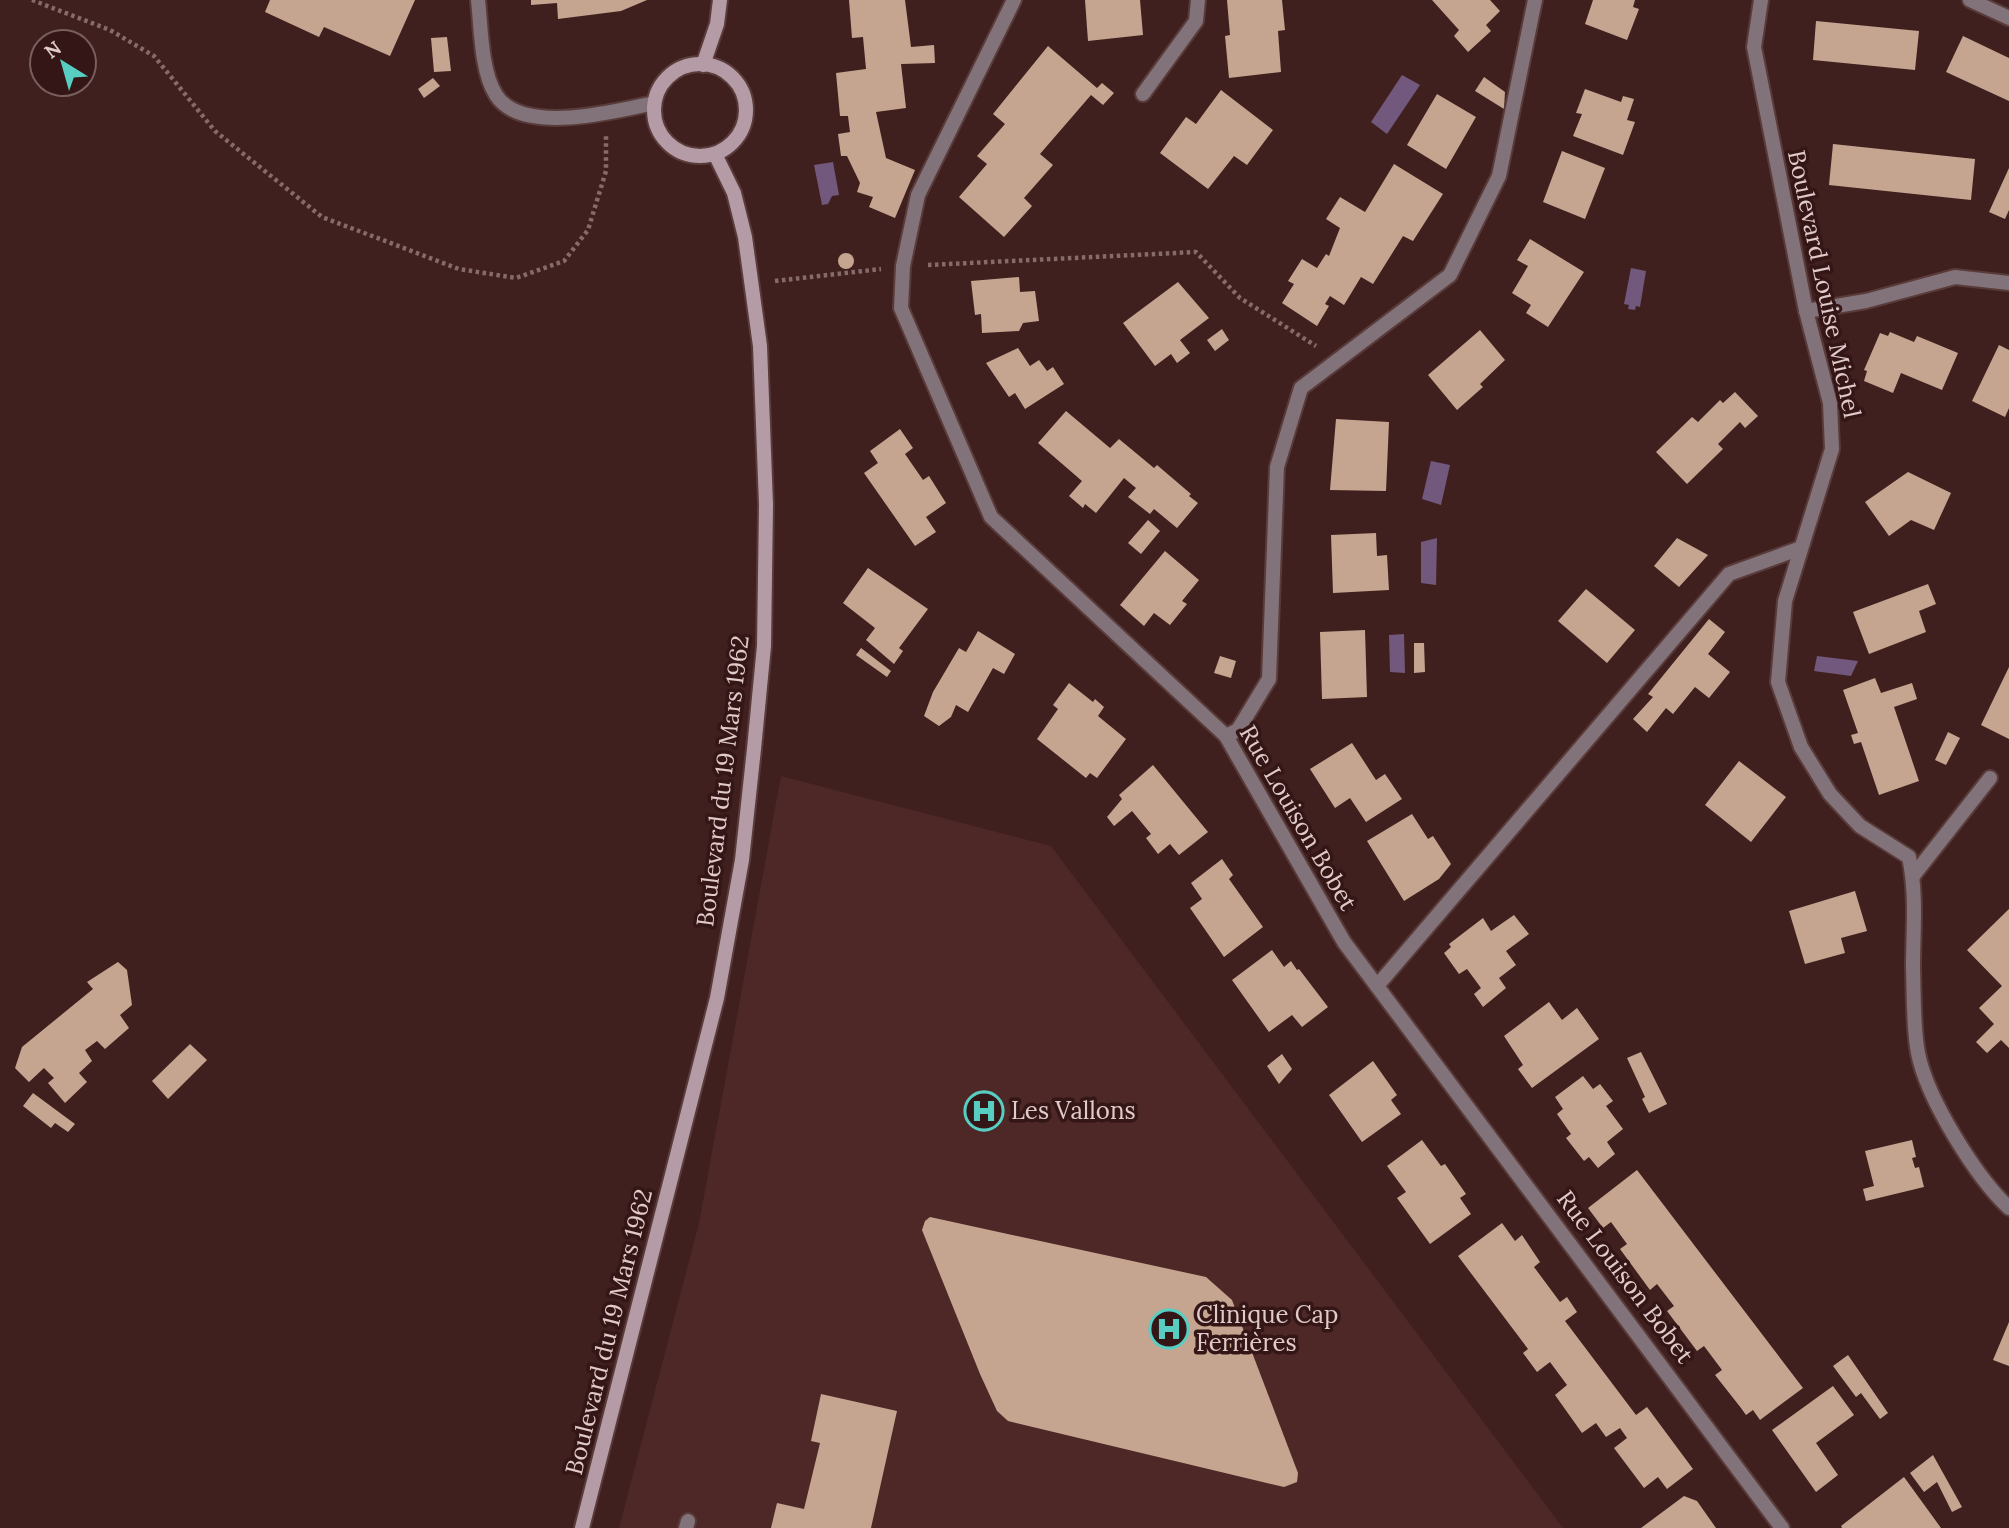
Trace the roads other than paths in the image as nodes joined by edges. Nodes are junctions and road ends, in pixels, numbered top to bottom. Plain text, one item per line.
1 (478, 0) edge
2 (720, 0) edge
3 (1014, 0) edge
4 (1198, 0) edge
5 (1535, 0) edge
6 (1761, 0) edge
7 (1970, 0) edge
8 (2009, 18) edge
9 (703, 65) junction
10 (1143, 94) dead end
11 (654, 103) junction
12 (715, 154) junction
13 (2009, 283) edge
14 (1805, 311) junction
15 (1801, 548) junction
16 (1226, 736) junction
17 (1990, 778) dead end
18 (1913, 876) junction
19 (1377, 985) junction
20 (2009, 1208) edge
21 (582, 1528) edge
22 (1782, 1528) edge

1 - 11 street
2 - 9 main road
3 - 16 street, Rue Louison Bobet
4 - 10 street
5 - 16 street
6 - 14 street, Boulevard Louise Michel
7 - 8 street
9 - 11 main road
9 - 12 main road
11 - 12 main road
12 - 21 main road, Boulevard du 19 Mars 1962
13 - 14 street
14 - 15 street, Boulevard Louise Michel
15 - 18 street, Boulevard Louise Michel
15 - 19 street
16 - 19 street, Rue Louison Bobet
17 - 18 street
18 - 20 street, Boulevard Louise Michel
19 - 22 street, Rue Louison Bobet

